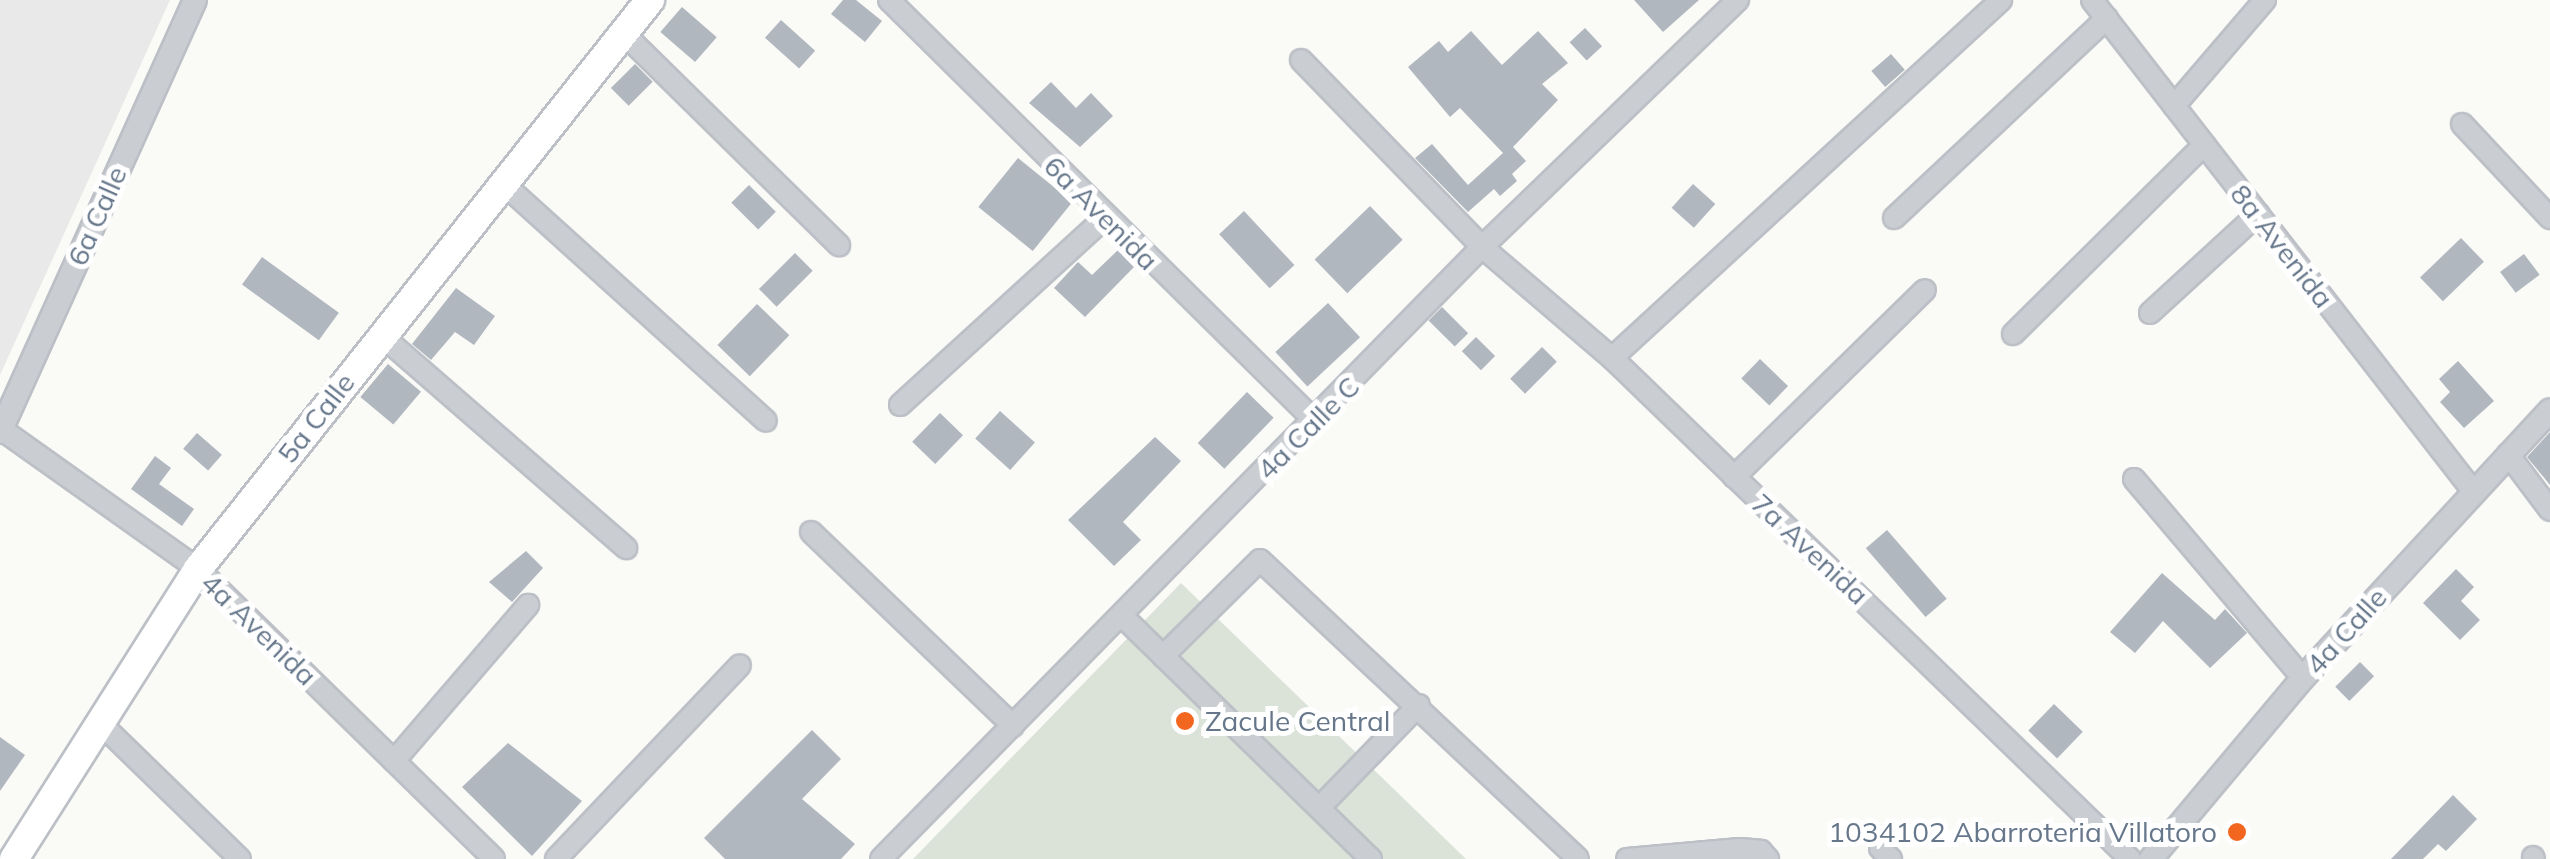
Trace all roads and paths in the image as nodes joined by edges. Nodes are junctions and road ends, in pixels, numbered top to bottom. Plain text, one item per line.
1 (194, 0) edge
2 (650, 0) edge
3 (889, 0) edge
4 (1738, 0) edge
5 (2001, 0) edge
6 (2092, 0) edge
7 (2265, 0) edge
8 (2107, 18) junction
9 (623, 33) junction
10 (1301, 60) dead end
11 (2174, 106) junction
12 (2462, 124) dead end
13 (2204, 145) junction
14 (506, 186) junction
15 (2258, 214) junction
16 (1105, 218) junction
17 (1894, 218) dead end
18 (2550, 218) edge
19 (839, 244) dead end
20 (1482, 247) junction
21 (1925, 290) dead end
22 (2150, 312) dead end
23 (2012, 334) dead end
24 (381, 335) junction
25 (1612, 358) junction
26 (900, 404) dead end
27 (2550, 410) edge
28 (766, 421) dead end
29 (1316, 422) junction
30 (1, 430) edge
31 (2508, 454) junction
32 (1734, 478) junction
33 (2134, 479) dead end
34 (2474, 491) junction
35 (2550, 510) edge
36 (811, 532) dead end
37 (626, 548) dead end
38 (198, 569) junction
39 (528, 605) dead end
40 (1121, 615) junction
41 (1163, 656) junction
42 (740, 665) dead end
43 (2303, 678) junction
44 (1419, 705) junction
45 (100, 723) junction
46 (1013, 726) junction
47 (394, 761) junction
48 (1320, 807) junction
49 (14, 859) edge
50 (240, 859) edge
51 (494, 859) edge
52 (556, 859) edge
53 (881, 859) edge
54 (1371, 859) edge
55 (1578, 859) edge
56 (1627, 859) edge
57 (1768, 859) edge
58 (2130, 859) edge
59 (2151, 859) edge

1 - 30 street, 6a Calle
2 - 9 main road, 5a Calle
3 - 16 street, 6a Avenida
4 - 20 street, 4a Calle C
5 - 25 street
6 - 8 street, 8a Avenida
7 - 11 street
8 - 11 street, 8a Avenida
8 - 17 street
9 - 14 main road, 5a Calle
9 - 19 street
10 - 20 street, 7a Avenida
11 - 13 street, 8a Avenida
12 - 18 street
13 - 15 street, 8a Avenida
13 - 23 street
14 - 24 main road, 5a Calle
14 - 28 street
15 - 22 street
15 - 34 street, 8a Avenida
16 - 26 street
16 - 29 street, 6a Avenida
20 - 25 street, 7a Avenida
20 - 29 street, 4a Calle C
21 - 32 street
24 - 37 street
24 - 38 main road, 5a Calle
25 - 32 street, 7a Avenida
27 - 31 street, 4a Calle
29 - 40 street, 4a Calle C
30 - 38 street, 4a Avenida
31 - 34 street, 4a Calle
31 - 35 street
32 - 58 street, 7a Avenida
33 - 43 street
34 - 43 street, 4a Calle
36 - 46 street
38 - 45 main road, 5a Calle
38 - 47 street, 4a Avenida
39 - 47 street
40 - 41 street
40 - 46 street, 4a Calle C
41 - 44 street
41 - 48 street
42 - 52 street
43 - 59 street, 4a Calle
44 - 48 street
44 - 55 street
45 - 49 main road, 5a Calle
45 - 50 street
46 - 53 street, 4a Calle C
47 - 51 street, 4a Avenida
48 - 54 street
56 - 57 street

